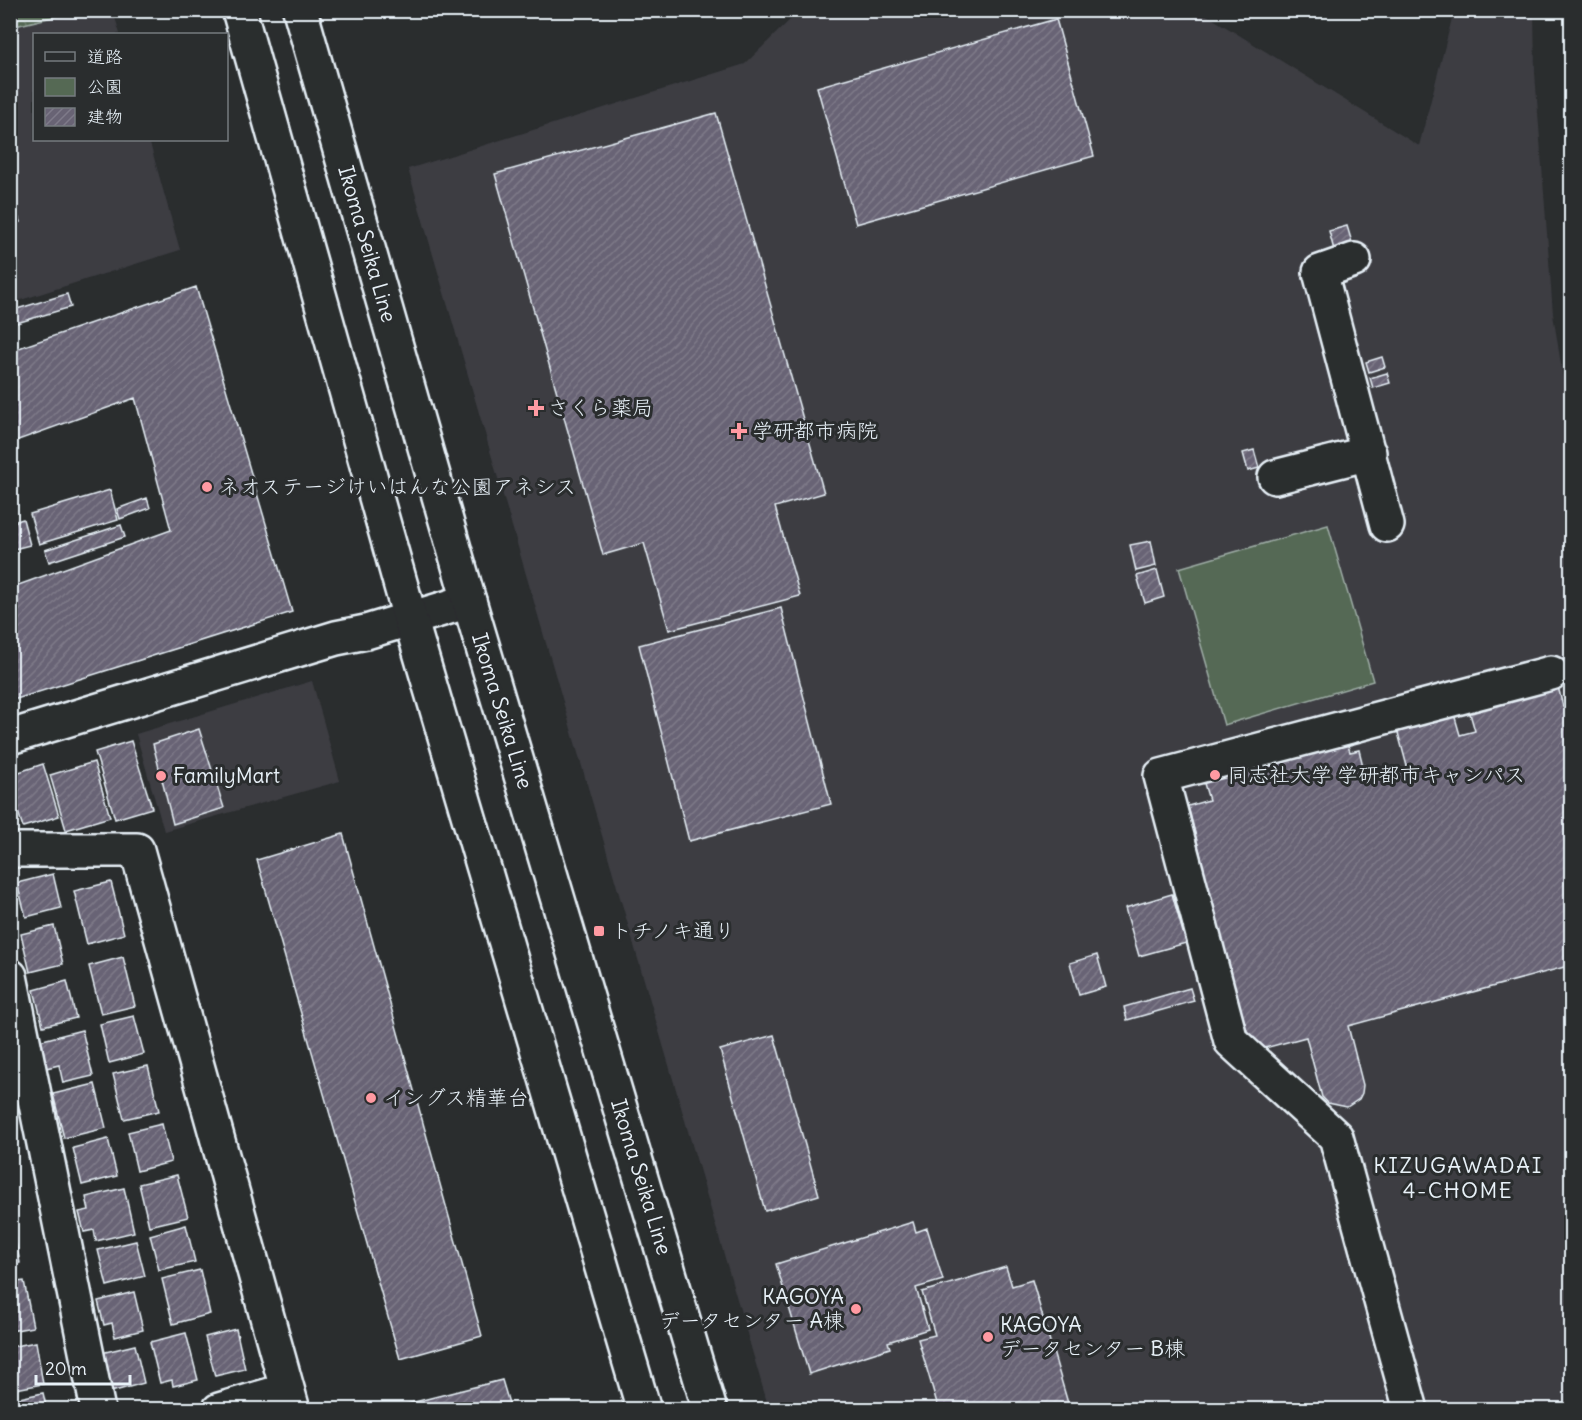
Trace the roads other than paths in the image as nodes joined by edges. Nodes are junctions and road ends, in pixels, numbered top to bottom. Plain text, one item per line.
1 (239, 10) edge
2 (300, 10) edge
3 (1354, 260) dead end
4 (1369, 453) junction
5 (1275, 477) dead end
6 (1387, 525) dead end
7 (469, 602) junction
8 (410, 618) junction
9 (1551, 673) dead end
10 (10, 737) edge
11 (10, 850) edge
12 (10, 976) edge
13 (290, 1400) edge
14 (98, 1410) edge
15 (219, 1410) edge
16 (644, 1410) edge
17 (710, 1410) edge
18 (1411, 1410) edge

1 - 8 main road
2 - 7 main road, Ikoma Seika Line
3 - 4 main road
4 - 5 main road
4 - 6 main road
7 - 8 main road
7 - 17 main road, Ikoma Seika Line
8 - 10 main road
8 - 16 main road
9 - 18 main road
11 - 13 main road
12 - 14 main road
13 - 15 main road

